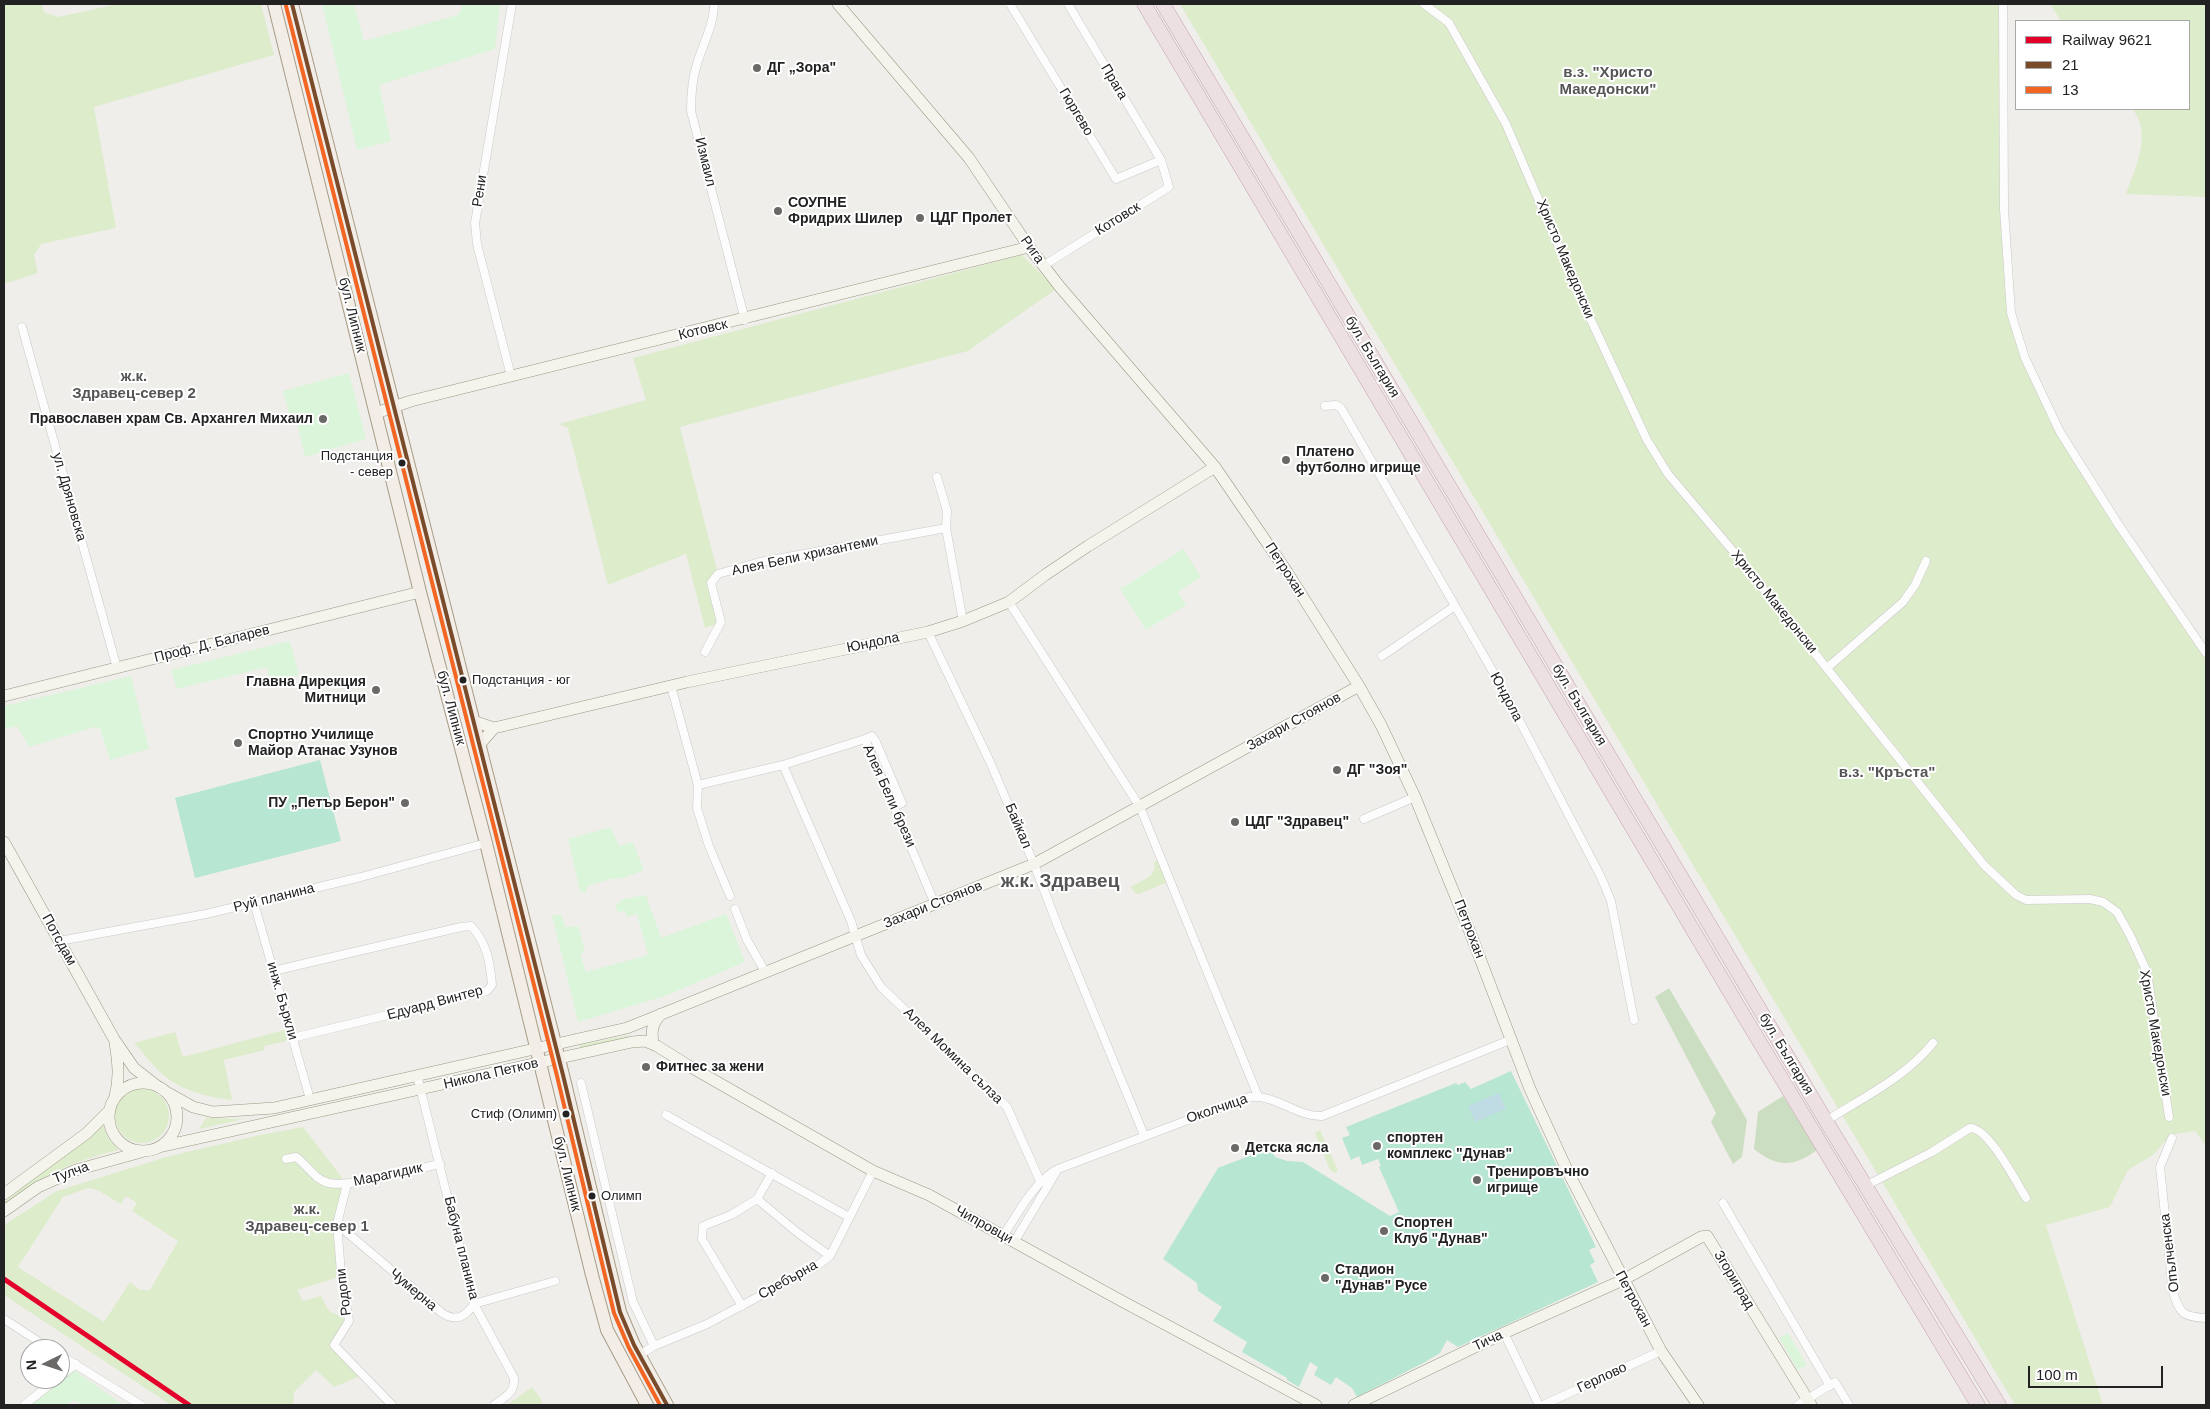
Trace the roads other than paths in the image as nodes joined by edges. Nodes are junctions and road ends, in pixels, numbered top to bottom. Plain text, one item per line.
1 (274, 4) edge
2 (292, 4) edge
3 (512, 4) edge
4 (714, 4) edge
5 (838, 4) edge
6 (1010, 4) edge
7 (1068, 4) edge
8 (1144, 4) edge
9 (1162, 4) edge
10 (1424, 4) edge
11 (2003, 4) edge
12 (1161, 160) junction
13 (1029, 247) junction
14 (1043, 266) junction
15 (745, 320) junction
16 (22, 327) dead end
17 (511, 376) junction
18 (1325, 406) dead end
19 (393, 407) junction
20 (376, 413) junction
21 (1215, 466) junction
22 (937, 477) dead end
23 (946, 528) junction
24 (1926, 561) dead end
25 (420, 592) junction
26 (1009, 602) junction
27 (1455, 606) junction
28 (963, 621) junction
29 (928, 632) junction
30 (705, 652) dead end
31 (2206, 653) edge
32 (1382, 656) dead end
33 (117, 668) junction
34 (1827, 668) junction
35 (671, 686) junction
36 (1360, 686) junction
37 (4, 696) edge
38 (473, 721) junction
39 (494, 728) junction
40 (480, 744) junction
41 (783, 765) junction
42 (698, 785) junction
43 (1415, 797) junction
44 (1140, 807) junction
45 (1364, 819) dead end
46 (4, 842) edge
47 (486, 844) junction
48 (1034, 864) junction
49 (730, 896) dead end
50 (254, 903) junction
51 (935, 904) junction
52 (735, 909) dead end
53 (856, 937) junction
54 (59, 941) junction
55 (273, 971) junction
56 (766, 973) junction
57 (664, 1012) junction
58 (1634, 1020) dead end
59 (627, 1028) junction
60 (292, 1038) junction
61 (114, 1039) junction
62 (1510, 1040) junction
63 (1933, 1043) dead end
64 (555, 1044) junction
65 (653, 1044) junction
66 (536, 1049) junction
67 (559, 1059) junction
68 (539, 1063) junction
69 (417, 1076) junction
70 (581, 1083) dead end
71 (157, 1086) junction
72 (421, 1090) junction
73 (168, 1093) junction
74 (1258, 1096) junction
75 (114, 1098) junction
76 (310, 1099) junction
77 (109, 1111) junction
78 (666, 1115) dead end
79 (2169, 1117) dead end
80 (1826, 1120) junction
81 (1144, 1135) junction
82 (2172, 1138) dead end
83 (159, 1147) junction
84 (146, 1151) junction
85 (286, 1159) dead end
86 (440, 1164) junction
87 (1058, 1169) junction
88 (873, 1171) junction
89 (772, 1174) junction
90 (1040, 1181) junction
91 (347, 1184) junction
92 (1865, 1186) junction
93 (4, 1194) edge
94 (757, 1198) junction
95 (2026, 1198) dead end
96 (1723, 1203) dead end
97 (4, 1211) edge
98 (849, 1218) junction
99 (337, 1224) junction
100 (1003, 1236) junction
101 (1014, 1242) junction
102 (830, 1256) junction
103 (555, 1280) dead end
104 (1623, 1280) junction
105 (474, 1304) junction
106 (742, 1306) junction
107 (2206, 1318) edge
108 (4, 1319) edge
109 (1504, 1333) junction
110 (35, 1339) edge
111 (654, 1346) junction
112 (1660, 1350) junction
113 (639, 1354) junction
114 (70, 1361) edge
115 (76, 1364) junction
116 (70, 1369) edge
117 (1830, 1386) junction
118 (45, 1389) edge
119 (1805, 1403) edge
120 (24, 1405) edge
121 (141, 1405) edge
122 (391, 1405) edge
123 (494, 1405) edge
124 (647, 1405) edge
125 (667, 1405) edge
126 (1316, 1405) edge
127 (1354, 1405) edge
128 (1538, 1405) edge
129 (1543, 1405) edge
130 (1698, 1405) edge
131 (1849, 1405) edge
132 (1978, 1405) edge
133 (1999, 1405) edge

1 - 20 main road, бул. Липник
2 - 19 main road, бул. Липник
3 - 17 street, Рени
4 - 15 street, Измаил
5 - 13 street, Рига
6 - 12 street, Гюргево
7 - 12 street, Прага
8 - 132 highway, бул. България
9 - 80 highway, бул. България
10 - 34 street, Христо Македонски
11 - 31 street
12 - 14 street, Котовск
13 - 14 street, Рига
13 - 15 street, Котовск
14 - 21 street, Рига
15 - 17 street, Котовск
16 - 33 street, ул. Дряновска
17 - 19 street, Котовск
18 - 27 street, Юндола
19 - 20 street, Котовск
19 - 38 main road, бул. Липник
20 - 25 main road, бул. Липник
21 - 26 street, Юндола
21 - 36 street, Петрохан
22 - 23 street
23 - 28 street
23 - 30 street, Алея Бели хризантеми
24 - 34 street
25 - 33 street, Проф. Д. Баларев
25 - 47 main road, бул. Липник
26 - 28 street, Юндола
26 - 44 street
27 - 32 street
27 - 58 street, Юндола
28 - 29 street, Юндола
29 - 35 street, Юндола
29 - 48 street, Байкал
33 - 37 street, Проф. Д. Баларев
34 - 79 street, Христо Македонски
35 - 39 street, Юндола
35 - 42 street
36 - 43 street, Петрохан
36 - 44 street, Захари Стоянов
38 - 39 street
38 - 40 main road, бул. Липник
39 - 40 street
40 - 64 main road, бул. Липник
41 - 42 street, Алея Бели брези
41 - 51 street, Алея Бели брези
41 - 53 street
42 - 49 street
43 - 45 street
43 - 62 street, Петрохан
44 - 48 street, Захари Стоянов
44 - 74 street
46 - 54 street, Потсдам
47 - 50 street, Руй планина
47 - 66 main road, бул. Липник
48 - 51 street, Захари Стоянов
48 - 81 street, Байкал
50 - 54 street, Руй планина
50 - 55 street, инж. Бъркли
51 - 53 street, Захари Стоянов
52 - 56 street
53 - 56 street, Захари Стоянов
53 - 90 street, Алея Момина сълза
54 - 61 street, Потсдам
55 - 60 street, инж. Бъркли
55 - 60 street, Едуард Винтер
56 - 57 street, Захари Стоянов
57 - 59 street, Захари Стоянов
57 - 65 street
59 - 64 street, Никола Петков
59 - 65 street
60 - 76 street, инж. Бъркли
61 - 71 street, Потсдам
61 - 75 street, Потсдам
62 - 74 street, Околчица
62 - 104 street, Петрохан
63 - 80 street
64 - 66 street, Никола Петков
64 - 67 main road, бул. Липник
65 - 67 street, Никола Петков
65 - 88 street, Чипровци
66 - 68 main road, бул. Липник
66 - 69 street, Никола Петков
67 - 68 street, Никола Петков
67 - 113 main road, бул. Липник
68 - 72 street, Никола Петков
68 - 124 main road, бул. Липник
69 - 72 street, Бабуна планина
69 - 76 street, Никола Петков
70 - 111 street
71 - 73 street
71 - 75 street
72 - 83 street, Никола Петков
72 - 86 street, Бабуна планина
73 - 76 street, Никола Петков
73 - 83 street
74 - 81 street, Околчица
75 - 77 street
77 - 84 street
77 - 93 street, Тулча
78 - 89 street
80 - 92 highway, бул. България
81 - 87 street, Околчица
82 - 107 street, Опълченска
83 - 84 street
84 - 97 street, Тулча
85 - 91 street, Марагидик
86 - 91 street, Марагидик
86 - 105 street, Бабуна планина
87 - 90 street, Околчица
87 - 101 street
88 - 98 street, Сребърна
88 - 100 street, Чипровци
89 - 94 street
89 - 98 street
90 - 100 street
91 - 99 street, Родопи
92 - 95 street
92 - 133 highway, бул. България
94 - 102 street
94 - 106 street
96 - 117 street
98 - 102 street, Сребърна
99 - 105 street, Чумерна
99 - 122 street, Родопи
100 - 101 street, Чипровци
101 - 126 street, Чипровци
102 - 106 street, Сребърна
103 - 105 street, Чумерна
104 - 109 street, Тича
104 - 112 street, Петрохан
104 - 119 street, Згориград
105 - 123 street, Бабуна планина
106 - 111 street, Сребърна
108 - 110 street
109 - 127 street, Тича
109 - 128 street
111 - 113 street, Сребърна
112 - 129 street, Герлово
112 - 130 street, Петрохан
113 - 125 main road, бул. Липник
114 - 115 street
115 - 116 street
115 - 121 street
117 - 119 street
117 - 131 street
118 - 120 street

